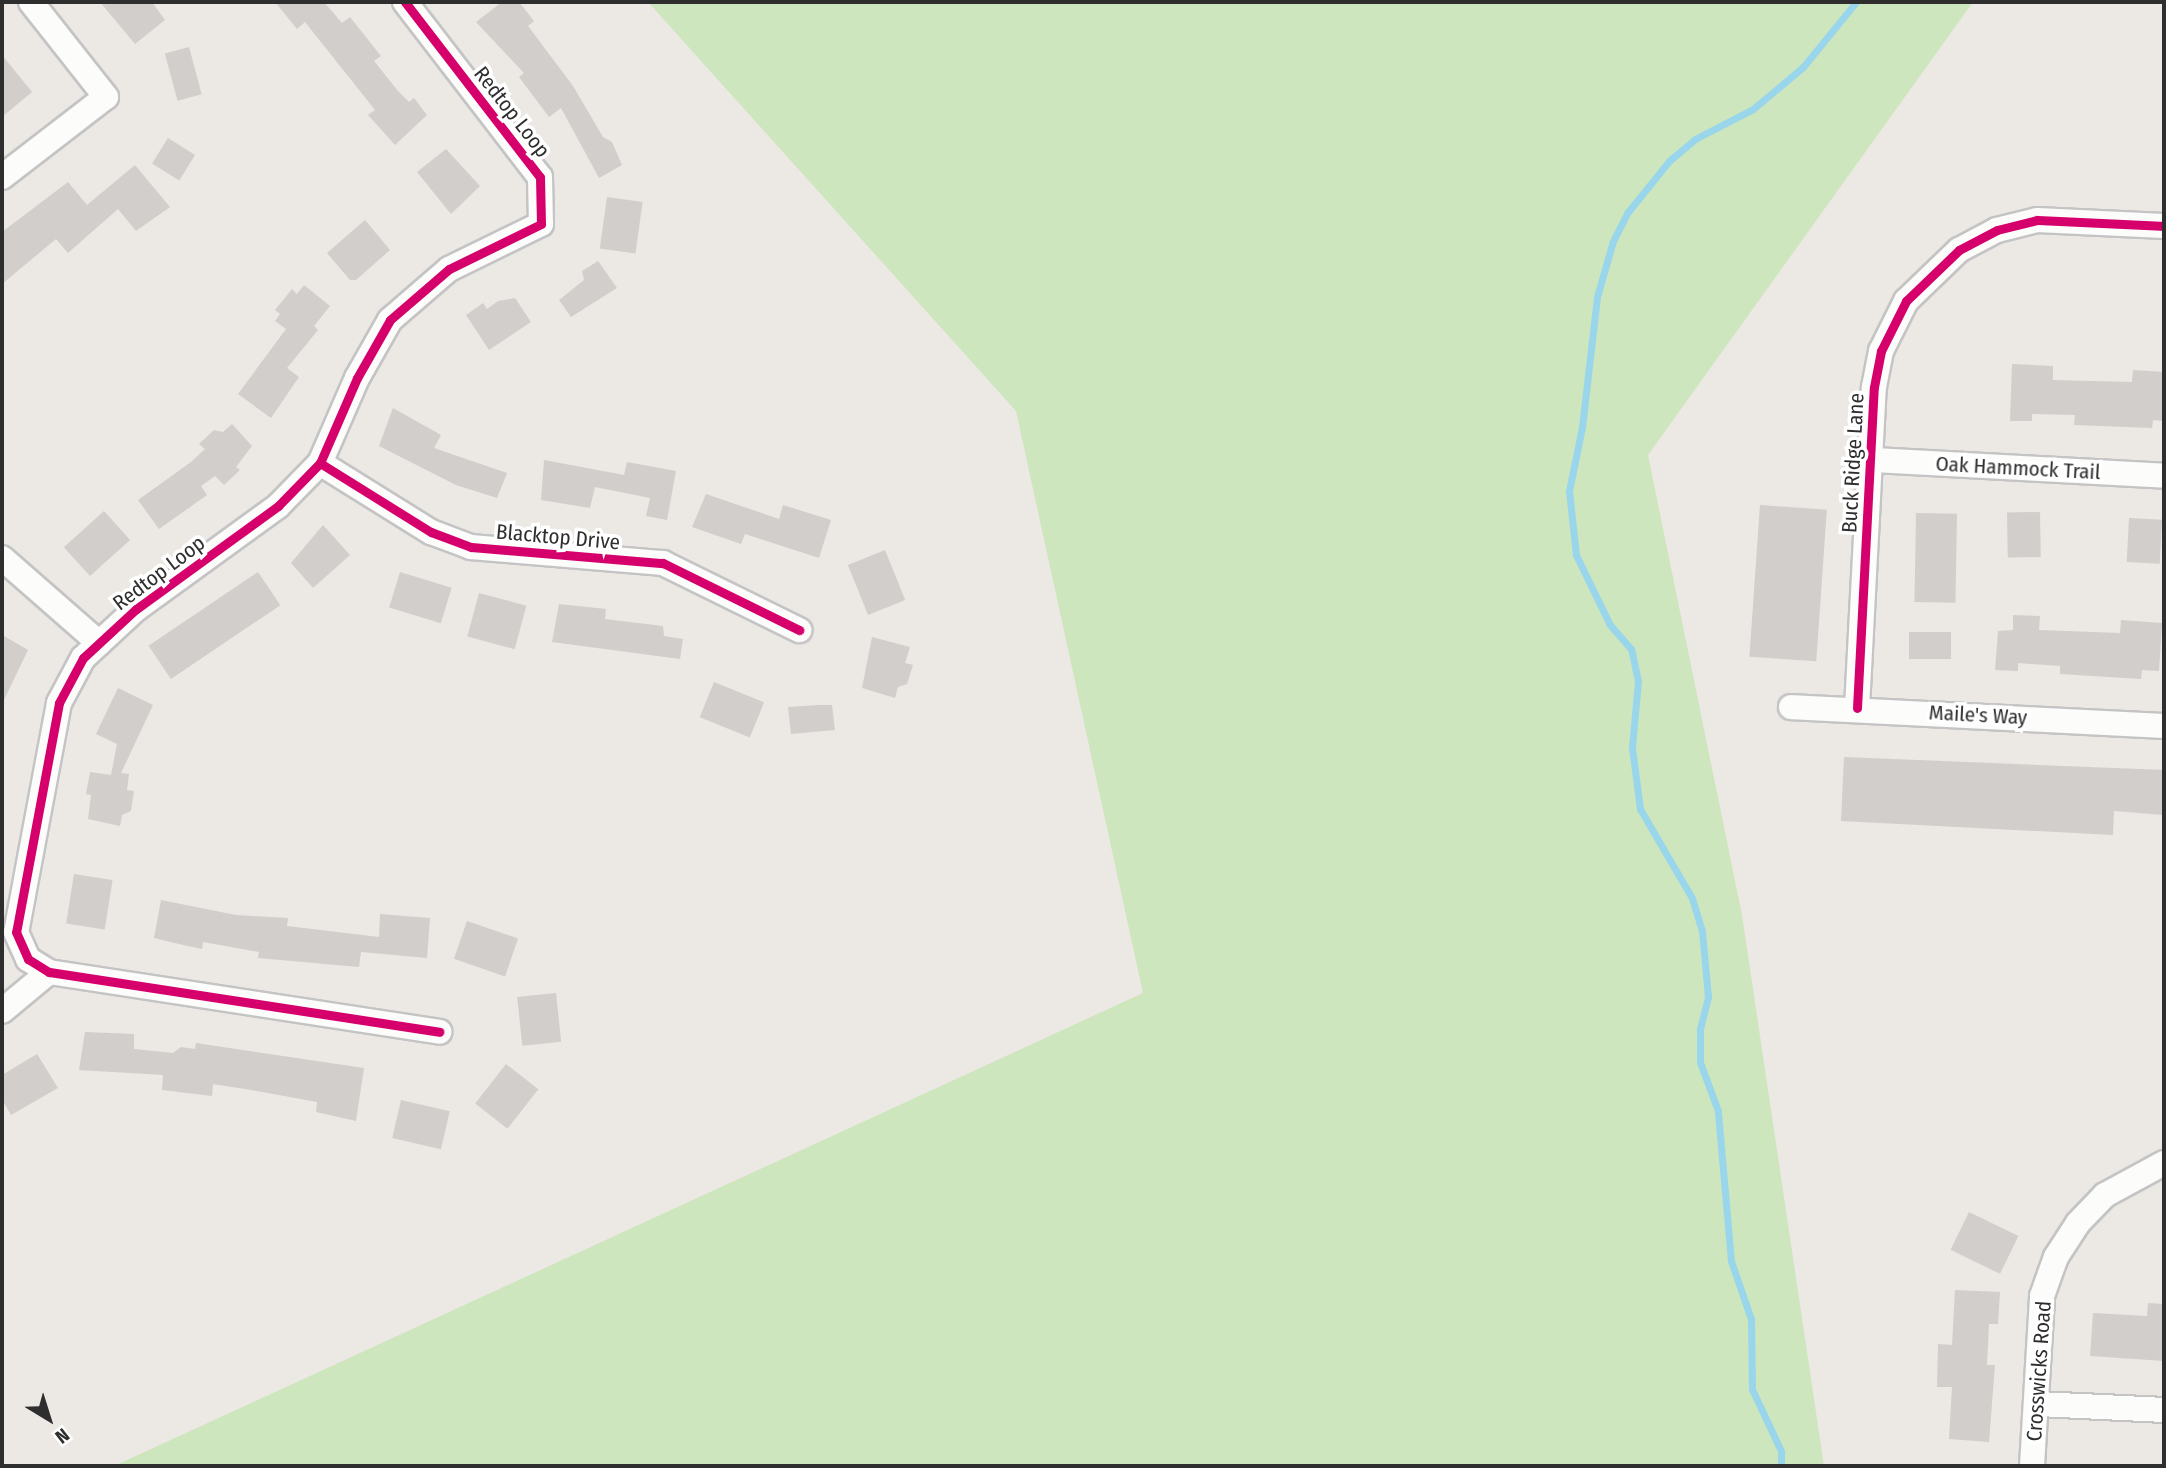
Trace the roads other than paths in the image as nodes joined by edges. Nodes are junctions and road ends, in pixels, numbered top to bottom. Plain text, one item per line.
1 (31, 2) edge
2 (405, 2) edge
3 (2, 177) edge
4 (2164, 226) edge
5 (1872, 460) junction
6 (320, 463) junction
7 (2164, 476) edge
8 (2, 558) edge
9 (799, 630) dead end
10 (99, 643) junction
11 (1791, 708) dead end
12 (1857, 708) junction
13 (2164, 726) edge
14 (9, 938) edge
15 (49, 972) junction
16 (2, 1011) edge
17 (439, 1032) dead end
18 (2164, 1163) edge
19 (2038, 1404) junction
20 (2164, 1410) edge
21 (2032, 1466) edge

1 - 3 street
2 - 6 street, Redtop Loop
4 - 5 street, Buck Ridge Lane
5 - 7 street, Oak Hammock Trail
5 - 12 street, Buck Ridge Lane
6 - 9 street, Blacktop Drive
6 - 10 street, Redtop Loop
8 - 10 street
10 - 14 street, Redtop Loop
11 - 12 street, Maile's Way
12 - 13 street, Maile's Way
14 - 15 street, Redtop Loop
15 - 16 street
15 - 17 street
18 - 19 street, Crosswicks Road
19 - 20 street
19 - 21 street, Crosswicks Road

